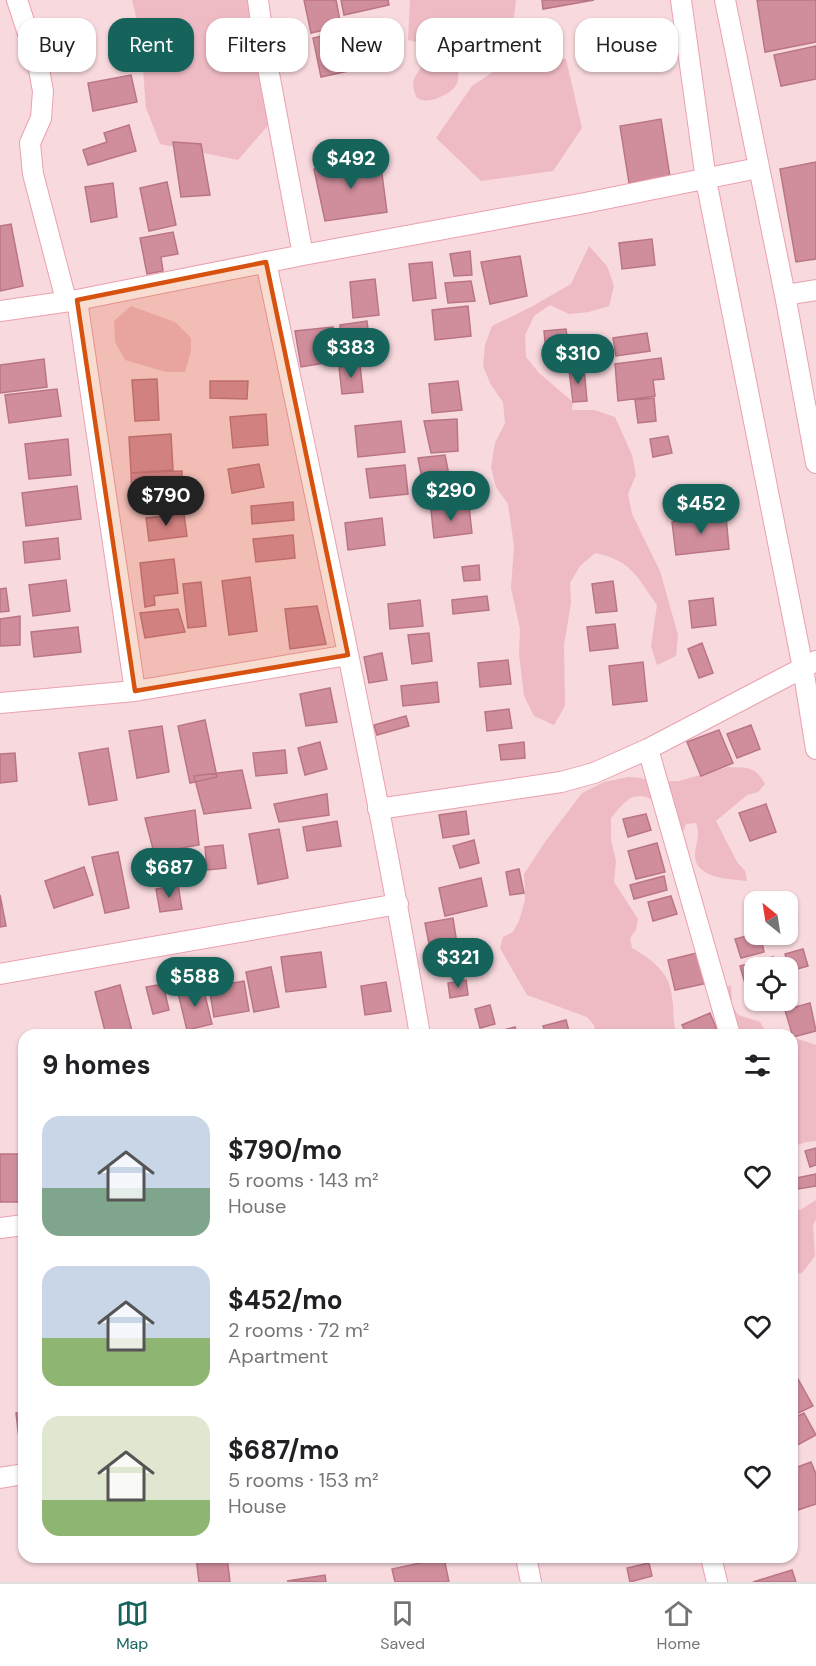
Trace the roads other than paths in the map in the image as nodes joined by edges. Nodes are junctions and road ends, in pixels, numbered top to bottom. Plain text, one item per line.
1 (17, 0) edge
2 (258, 0) edge
3 (681, 0) edge
4 (725, 0) edge
5 (758, 168) junction
6 (706, 180) junction
7 (303, 255) junction
8 (266, 262) junction
9 (816, 290) edge
10 (785, 295) junction
11 (71, 300) junction
12 (0, 311) edge
13 (816, 463) edge
14 (348, 655) junction
15 (809, 664) edge
16 (135, 691) junction
17 (0, 703) edge
18 (648, 749) junction
19 (816, 749) edge
20 (378, 809) junction
21 (398, 904) junction
22 (0, 974) edge
23 (419, 1029) edge
24 (728, 1029) edge
25 (18, 1226) edge
26 (0, 1228) edge
27 (18, 1475) edge
28 (0, 1478) edge
29 (527, 1563) edge
30 (712, 1563) edge
31 (531, 1582) edge
32 (717, 1582) edge

1 - 11 street
2 - 7 street
3 - 6 street
4 - 5 street
5 - 6 street
5 - 10 street
6 - 7 street
6 - 15 street
7 - 8 street
8 - 11 street
8 - 14 street
9 - 10 street
10 - 13 street
11 - 12 street
11 - 16 street
14 - 16 street
14 - 20 street
15 - 18 street
15 - 19 street
16 - 17 street
18 - 20 street
18 - 24 street
20 - 21 street
21 - 22 street
21 - 23 street
25 - 26 street
27 - 28 street
29 - 31 street
30 - 32 street

